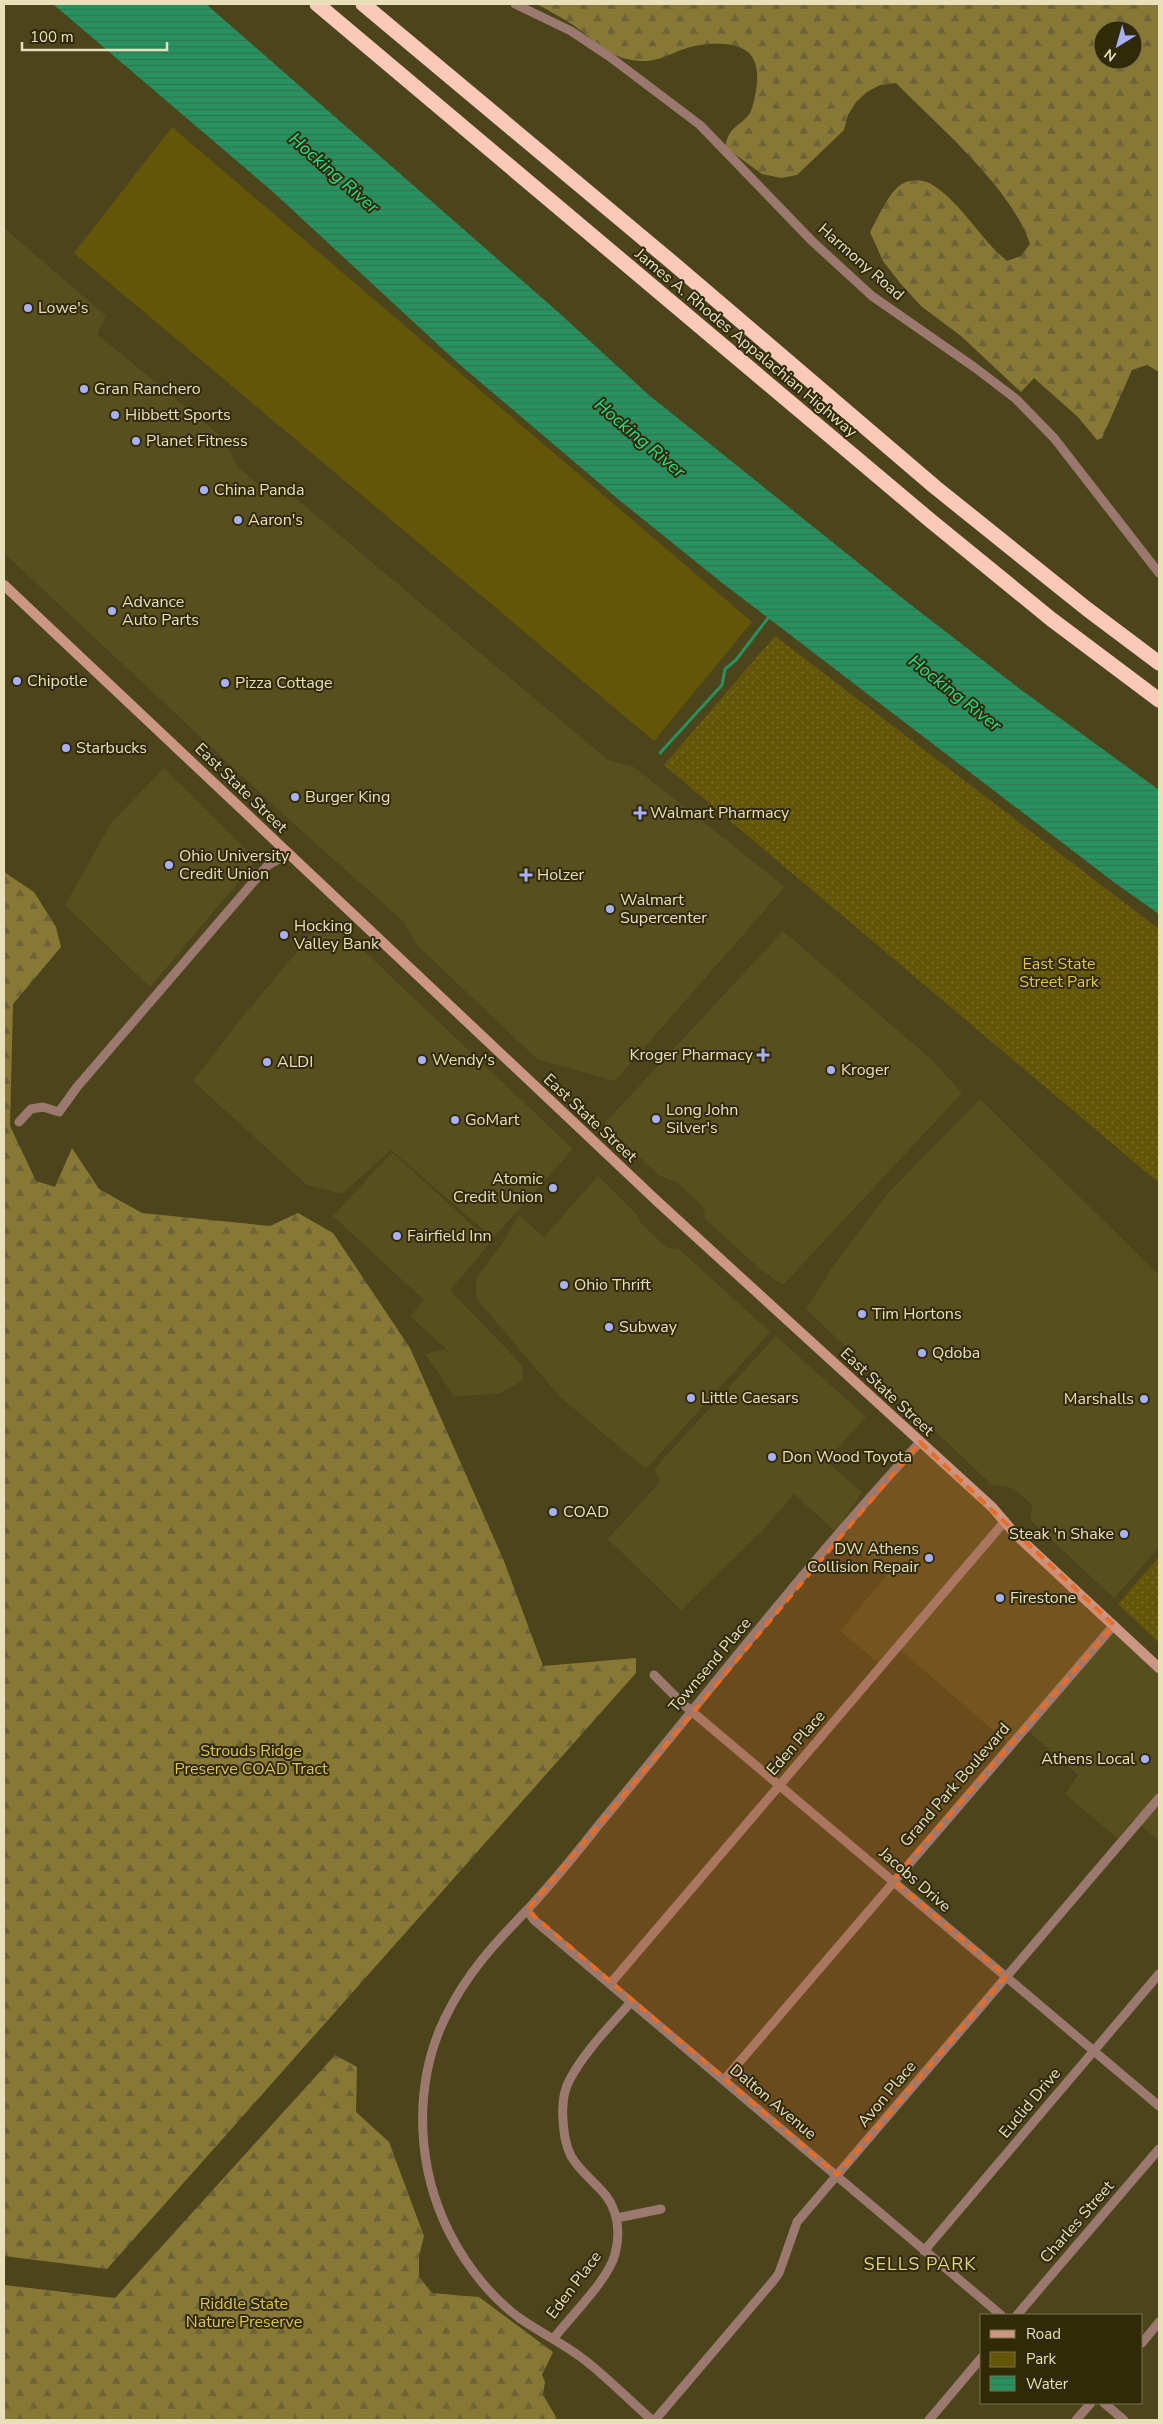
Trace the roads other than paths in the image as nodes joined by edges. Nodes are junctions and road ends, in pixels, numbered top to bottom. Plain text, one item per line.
1 (317, 4) edge
2 (363, 4) edge
3 (515, 4) edge
4 (1159, 573) edge
5 (4, 585) edge
6 (1159, 663) edge
7 (1159, 700) edge
8 (288, 854) junction
9 (20, 1122) dead end
10 (920, 1442) junction
11 (1005, 1521) junction
12 (1114, 1625) junction
13 (1159, 1668) edge
14 (654, 1675) dead end
15 (692, 1710) junction
16 (780, 1785) junction
17 (1159, 1798) edge
18 (893, 1880) junction
19 (527, 1910) junction
20 (1159, 1974) edge
21 (1006, 1976) junction
22 (610, 1984) junction
23 (631, 2002) junction
24 (1094, 2051) junction
25 (724, 2080) junction
26 (1159, 2106) edge
27 (1159, 2149) edge
28 (837, 2175) junction
29 (661, 2209) dead end
30 (617, 2218) junction
31 (924, 2251) junction
32 (1000, 2314) edge
33 (1018, 2314) edge
34 (1159, 2322) edge
35 (553, 2339) junction
36 (1143, 2342) edge
37 (980, 2359) edge
38 (1090, 2404) edge
39 (1105, 2404) edge
40 (654, 2420) edge
41 (929, 2420) edge
42 (1076, 2420) edge
43 (1124, 2420) edge

1 - 7 highway, James A. Rhodes Appalachian Highway
2 - 6 highway, James A. Rhodes Appalachian Highway
3 - 4 street, Harmony Road
5 - 8 main road, East State Street
8 - 9 street
8 - 10 main road, East State Street
10 - 11 main road, East State Street
10 - 15 street, Townsend Place
11 - 12 main road, East State Street
11 - 16 street, Eden Place
12 - 13 main road, East State Street
12 - 18 street, Grand Park Boulevard
14 - 15 street, Jacobs Drive
15 - 16 street, Jacobs Drive
15 - 19 street, Townsend Place
16 - 18 street, Jacobs Drive
16 - 22 street, Eden Place
17 - 21 street, Avon Place
18 - 21 street, Jacobs Drive
18 - 25 street, Grand Park Boulevard
19 - 22 street, Dalton Avenue
19 - 35 street, Townsend Place
20 - 24 street, Euclid Drive
21 - 24 street, Jacobs Drive
21 - 28 street, Avon Place
22 - 23 street, Dalton Avenue
23 - 25 street, Dalton Avenue
23 - 30 street, Eden Place
24 - 26 street, Jacobs Drive
24 - 31 street, Euclid Drive
25 - 28 street, Dalton Avenue
27 - 33 street, Charles Street
28 - 31 street, Dalton Avenue
28 - 40 street, Avon Place
29 - 30 street
30 - 35 street, Eden Place
31 - 32 street, Dalton Avenue
34 - 36 street
35 - 40 street, Townsend Place
37 - 41 street
38 - 42 street
39 - 43 street

